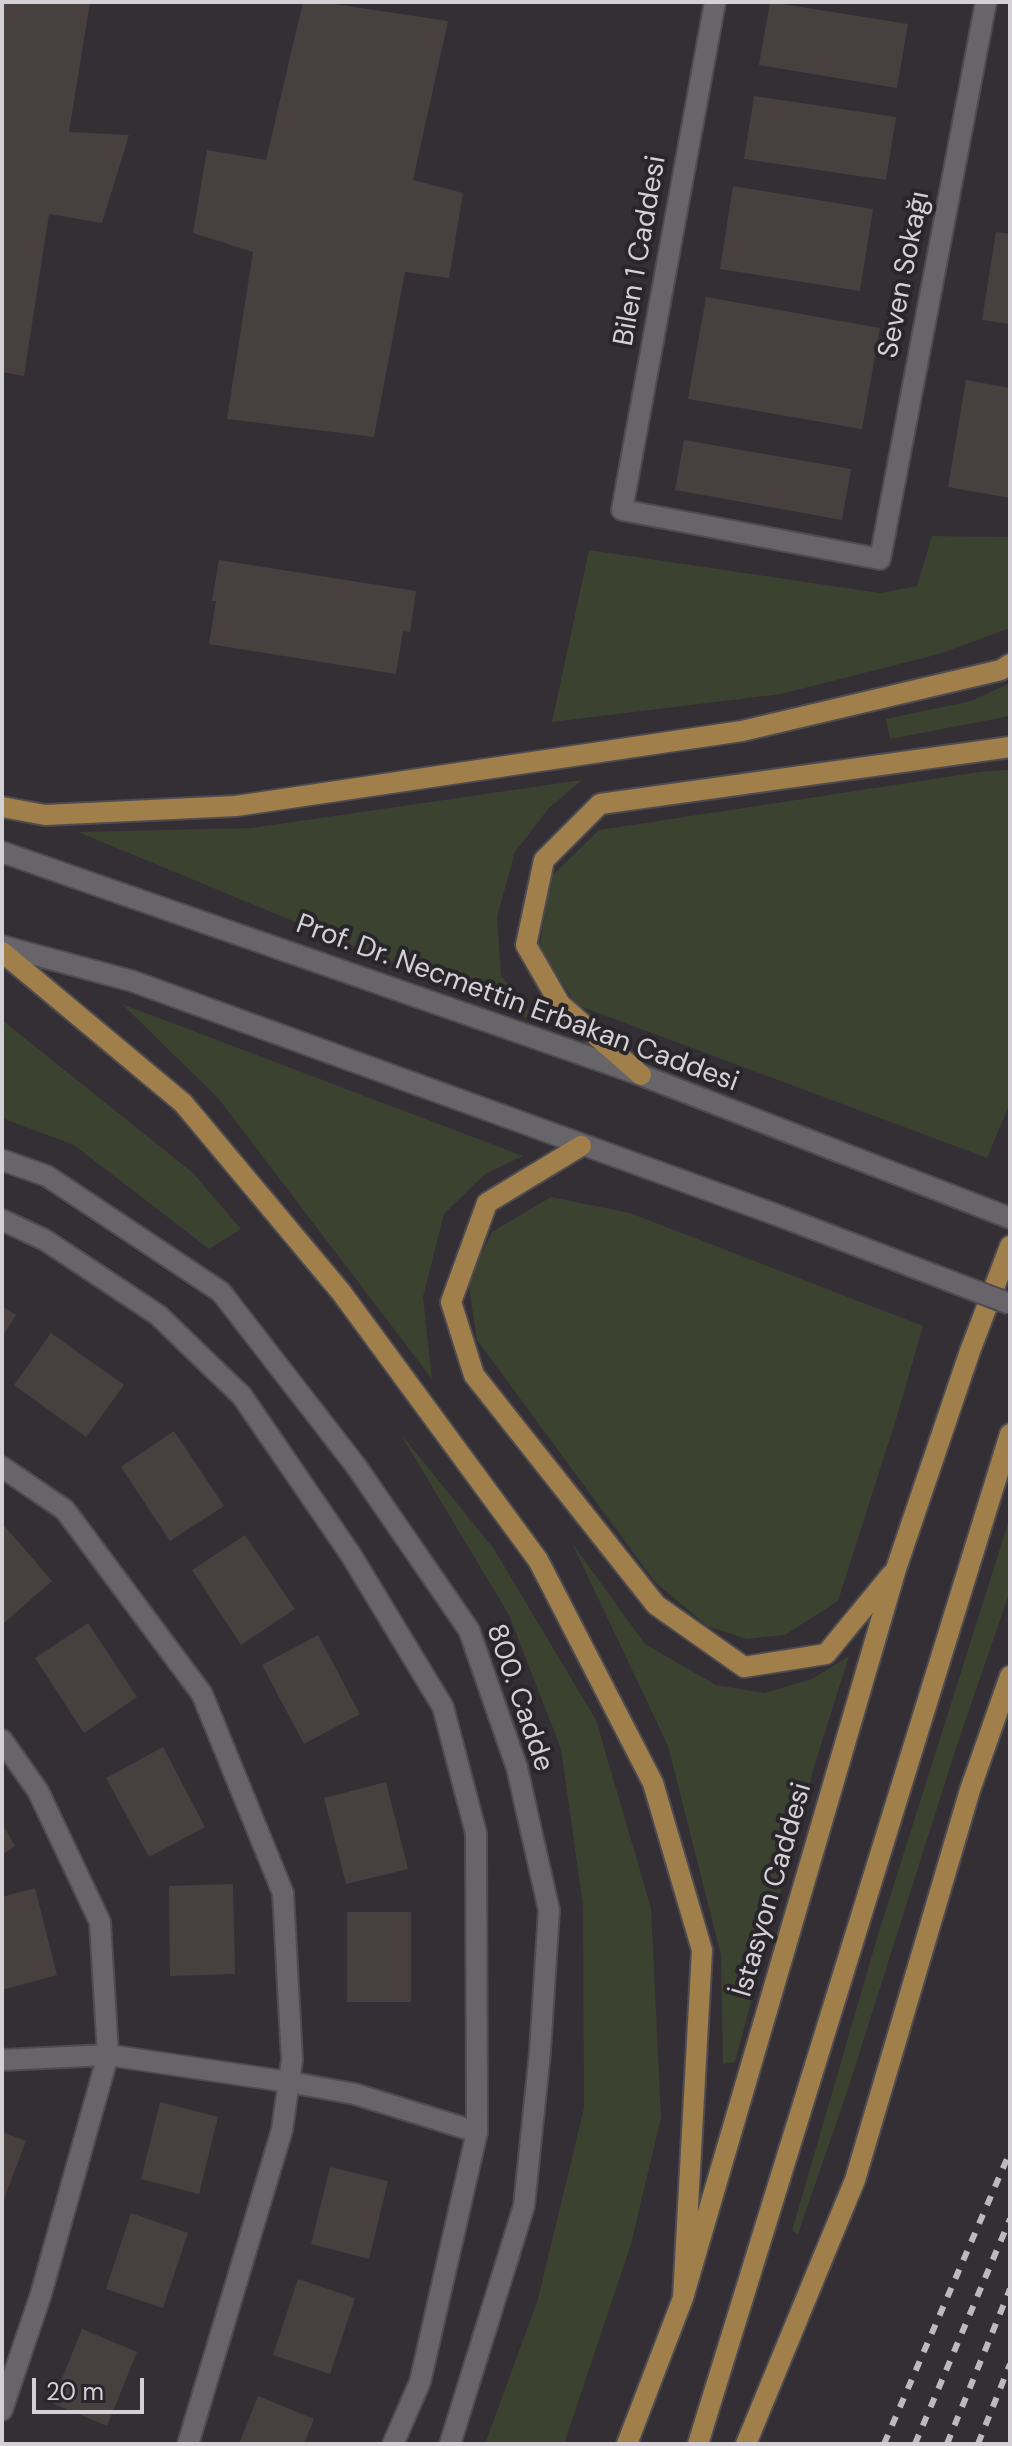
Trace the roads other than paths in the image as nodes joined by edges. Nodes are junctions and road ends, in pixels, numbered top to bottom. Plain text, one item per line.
1 (715, 2) edge
2 (986, 2) edge
3 (880, 559) joint
4 (1010, 664) edge
5 (1010, 747) edge
6 (2, 807) edge
7 (2, 852) edge
8 (2, 949) edge
9 (641, 1075) junction
10 (581, 1146) junction
11 (2, 1160) edge
12 (1010, 1218) edge
13 (2, 1220) edge
14 (1010, 1246) edge
15 (1010, 1304) edge
16 (1010, 1434) edge
17 (2, 1467) edge
18 (896, 1569) junction
19 (1010, 1676) edge
20 (2, 1740) edge
21 (108, 2055) junction
22 (2, 2060) edge
23 (289, 2082) junction
24 (477, 2132) junction
25 (683, 2298) junction
26 (10, 2363) edge
27 (2, 2410) edge
28 (188, 2444) edge
29 (393, 2444) edge
30 (450, 2444) edge
31 (627, 2444) edge
32 (698, 2444) edge
33 (746, 2444) edge

1 - 3 street, Bilen 1 Caddesi
2 - 3 street, Seven Sokağı
4 - 6 main road
5 - 9 main road
7 - 9 street, Prof. Dr. Necmettin Erbakan Caddesi
8 - 10 street
8 - 25 main road
9 - 12 street, Prof. Dr. Necmettin Erbakan Caddesi
10 - 15 street, bridge
10 - 18 main road
11 - 30 street, 800. Cadde
13 - 24 street
14 - 18 main road, İstasyon Caddesi
16 - 32 main road
17 - 23 street
18 - 25 main road, İstasyon Caddesi
19 - 33 main road
20 - 21 street
21 - 22 street
21 - 23 street
21 - 26 street
23 - 24 street
23 - 28 street
24 - 29 street
25 - 31 main road, İstasyon Caddesi
26 - 27 street

